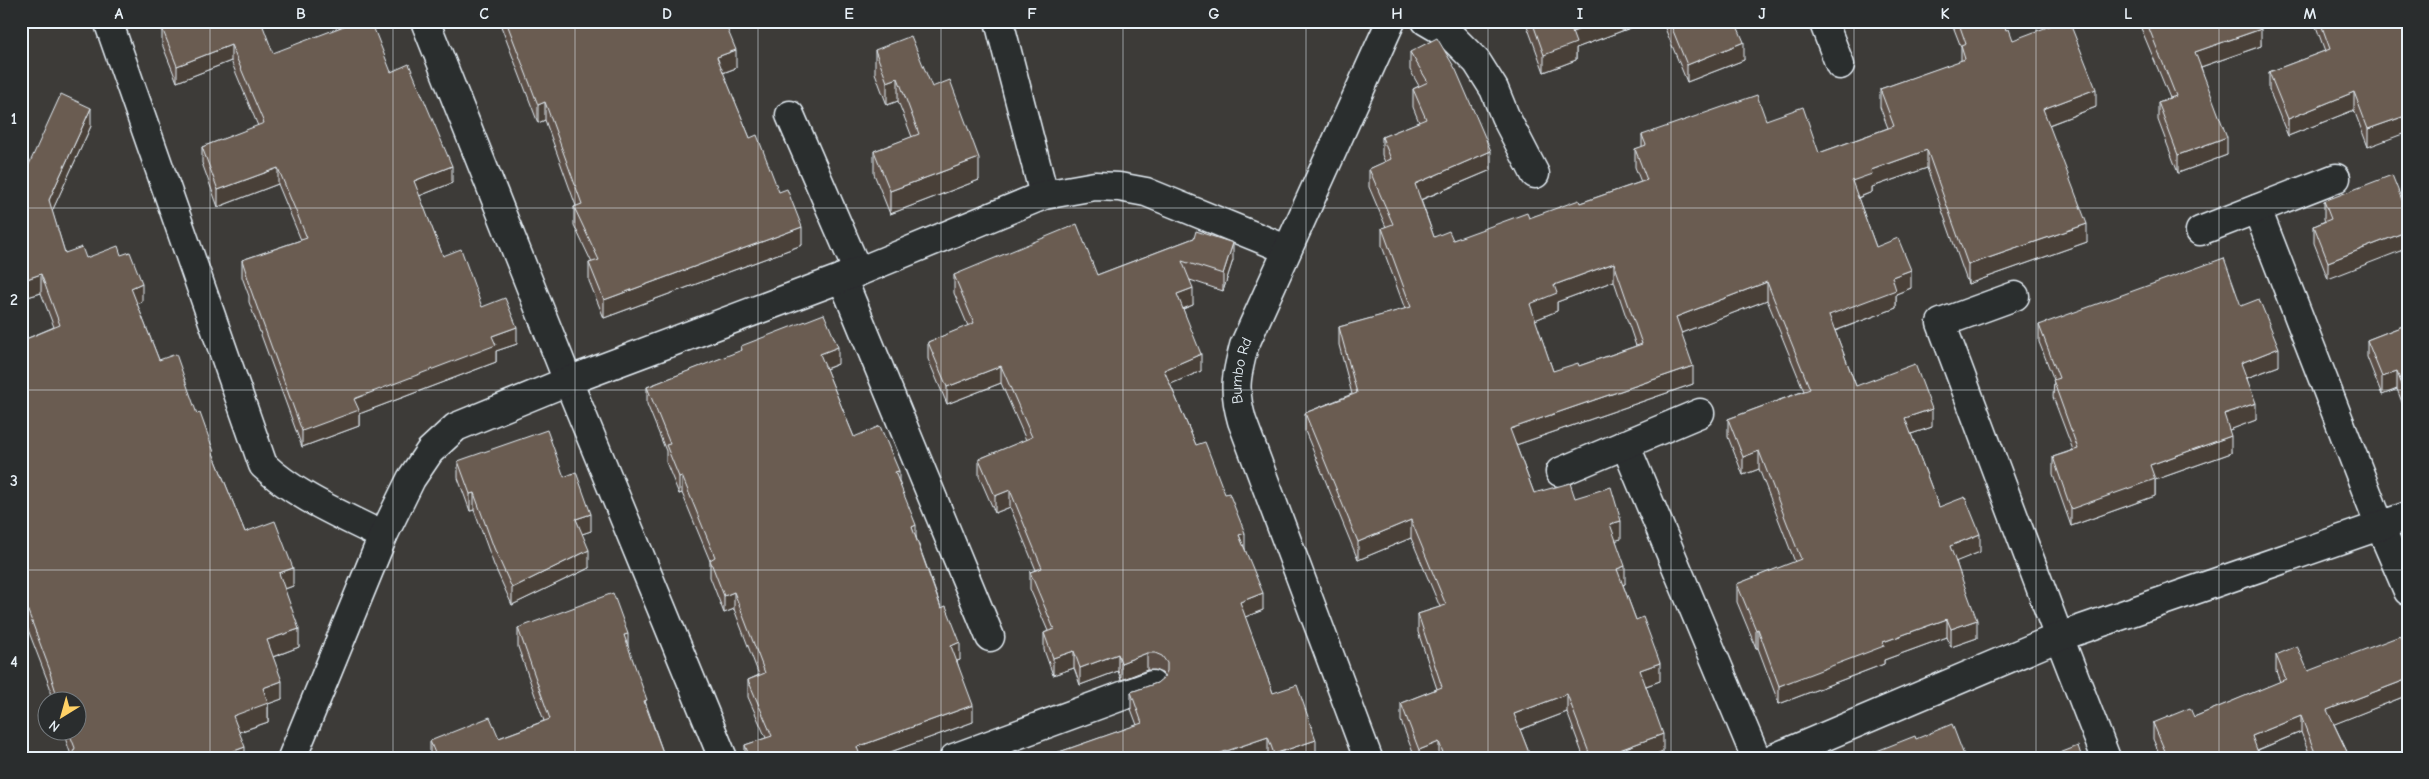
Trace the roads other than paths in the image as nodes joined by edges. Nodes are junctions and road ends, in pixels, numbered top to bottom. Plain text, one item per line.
1 (108, 21) edge
2 (425, 21) edge
3 (999, 21) edge
4 (1391, 21) edge
5 (1426, 21) edge
6 (1823, 21) edge
7 (1840, 65) dead end
8 (790, 115) dead end
9 (1534, 174) dead end
10 (2336, 178) dead end
11 (1044, 195) junction
12 (2257, 209) junction
13 (2200, 231) dead end
14 (1286, 249) junction
15 (850, 275) junction
16 (2015, 296) dead end
17 (568, 381) junction
18 (1700, 412) dead end
19 (1625, 444) junction
20 (1560, 472) dead end
21 (2408, 516) edge
22 (2380, 526) junction
23 (383, 536) junction
24 (2408, 591) edge
25 (990, 637) dead end
26 (2059, 637) junction
27 (1152, 685) edge
28 (292, 758) edge
29 (722, 758) edge
30 (954, 758) edge
31 (1368, 758) edge
32 (1756, 758) edge
33 (1774, 758) edge
34 (2106, 758) edge

1 - 23 street
2 - 17 street
3 - 11 street
4 - 14 street, Bumbo Rd
5 - 9 street
6 - 7 street
8 - 15 street
10 - 12 street
11 - 14 street
11 - 15 street
12 - 13 street
12 - 22 street
14 - 31 street, Bumbo Rd
15 - 17 street
15 - 25 street
16 - 26 street
17 - 23 street
17 - 29 street
18 - 19 street
19 - 20 street
19 - 32 street
21 - 22 street
22 - 24 street
22 - 26 street
23 - 28 street
26 - 33 street
26 - 34 street
27 - 30 street

